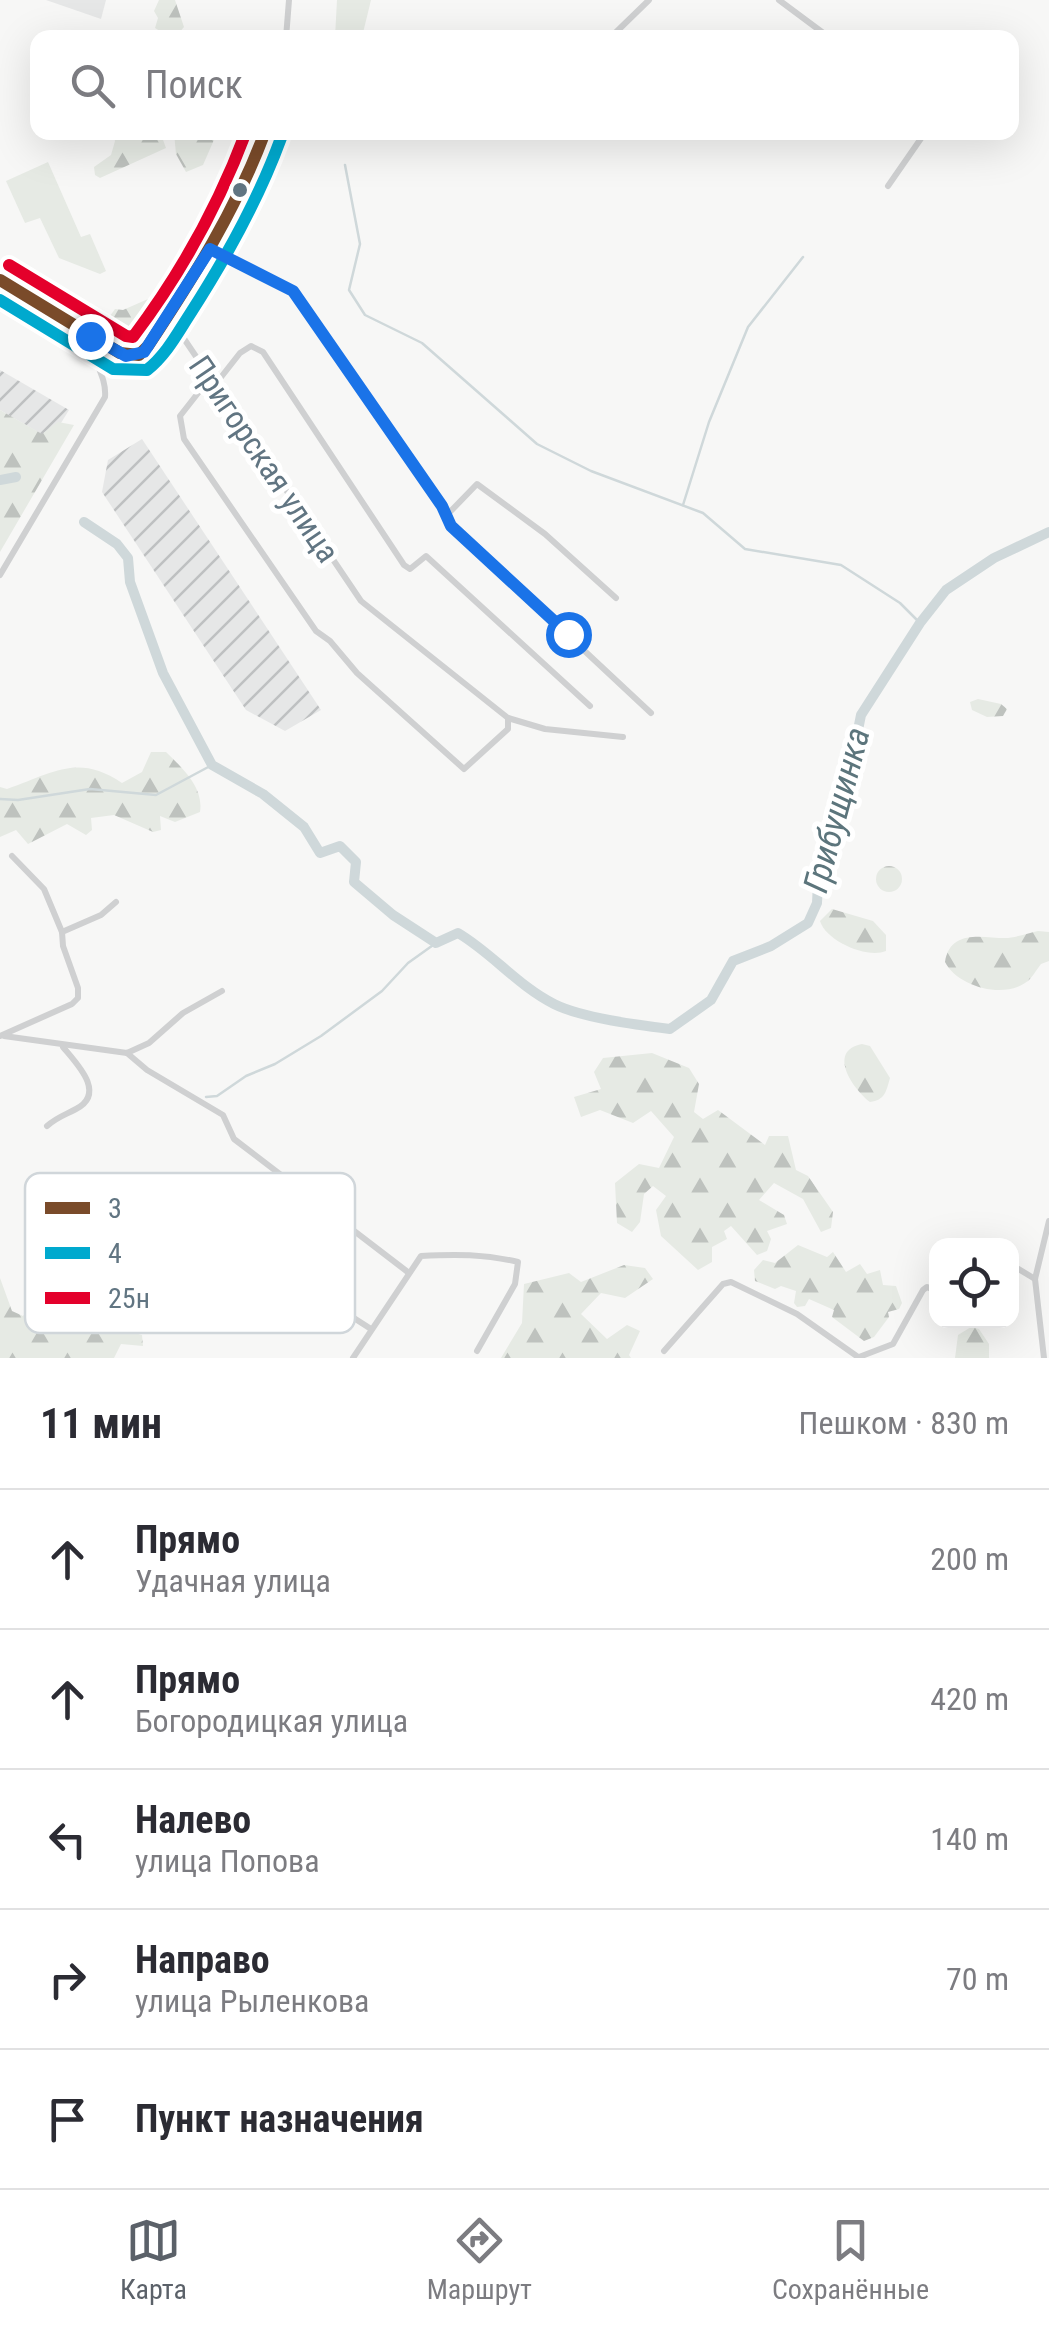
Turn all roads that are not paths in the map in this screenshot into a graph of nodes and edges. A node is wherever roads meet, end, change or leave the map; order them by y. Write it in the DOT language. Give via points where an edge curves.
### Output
graph roads {
  1 [pos="289,0"];
  2 [pos="650,0"];
  3 [pos="779,0"];
  4 [pos="287,30"];
  5 [pos="618,30"];
  6 [pos="819,30"];
  7 [pos="262,140"];
  8 [pos="920,140"];
  9 [pos="888,186"];
  10 [pos="210,249"];
  11 [pos="0,280"];
  12 [pos="168,315"];
  13 [pos="90,336"];
  14 [pos="212,383"];
  15 [pos="446,514"];
  16 [pos="0,575"];
  17 [pos="616,598"];
  18 [pos="590,706"];
  19 [pos="652,713"];
  20 [pos="508,718"];
  21 [pos="622,736"];
  22 [pos="12,856"];
  23 [pos="116,902"];
  24 [pos="62,932"];
  25 [pos="222,991"];
  26 [pos="2,1036"];
  27 [pos="62,1046"];
  28 [pos="127,1053"];
  29 [pos="47,1126"];
  30 [pos="278,1173"];
  31 [pos="1049,1221"];
  32 [pos="355,1232"];
  33 [pos="1019,1269"];
  34 [pos="409,1273"];
  35 [pos="1035,1279"];
  36 [pos="929,1288"];
  37 [pos="355,1319"];
  38 [pos="371,1329"];
  39 [pos="664,1351"];
  40 [pos="477,1352"];
  41 [pos="353,1358"];
  42 [pos="858,1358"];
  43 [pos="1044,1358"];
  1 -- 4 [label="street"];
  2 -- 5 [label="street"];
  3 -- 6 [label="street"];
  7 -- 10 [label="street"];
  8 -- 9 [label="street"];
  10 -- 12 [label="street"];
  10 -- 15 [label="street" via="293,291"];
  11 -- 13 [label="street"];
  12 -- 13 [label="street" via="144,352 132,357"];
  12 -- 14 [label="street, Пригорская улица"];
  13 -- 16 [label="street" via="106,397"];
  14 -- 18 [label="street" via="250,346 263,352 404,566 410,569 426,556"];
  14 -- 20 [label="street, Пригорская улица" via="361,602"];
  14 -- 20 [label="street" via="180,416 184,440 316,632 464,769 508,728"];
  15 -- 17 [label="street" via="477,484"];
  15 -- 19 [label="street" via="451,526"];
  20 -- 21 [label="street" via="545,729"];
  22 -- 24 [label="street" via="44,889"];
  23 -- 24 [label="street"];
  24 -- 26 [label="street" via="78,998"];
  25 -- 28 [label="street"];
  26 -- 27 [label="street"];
  27 -- 28 [label="street"];
  27 -- 29 [label="street" via="90,1089 82,1105"];
  28 -- 30 [label="street" via="223,1115 234,1139"];
  31 -- 35 [label="street"];
  32 -- 34 [label="street"];
  33 -- 35 [label="street"];
  34 -- 38 [label="street"];
  34 -- 40 [label="street" via="421,1256 488,1254 518,1262 515,1284"];
  35 -- 43 [label="street"];
  36 -- 42 [label="street" via="892,1344"];
  37 -- 38 [label="street"];
  38 -- 41 [label="street"];
  39 -- 42 [label="street" via="730,1282 797,1314"];
}
